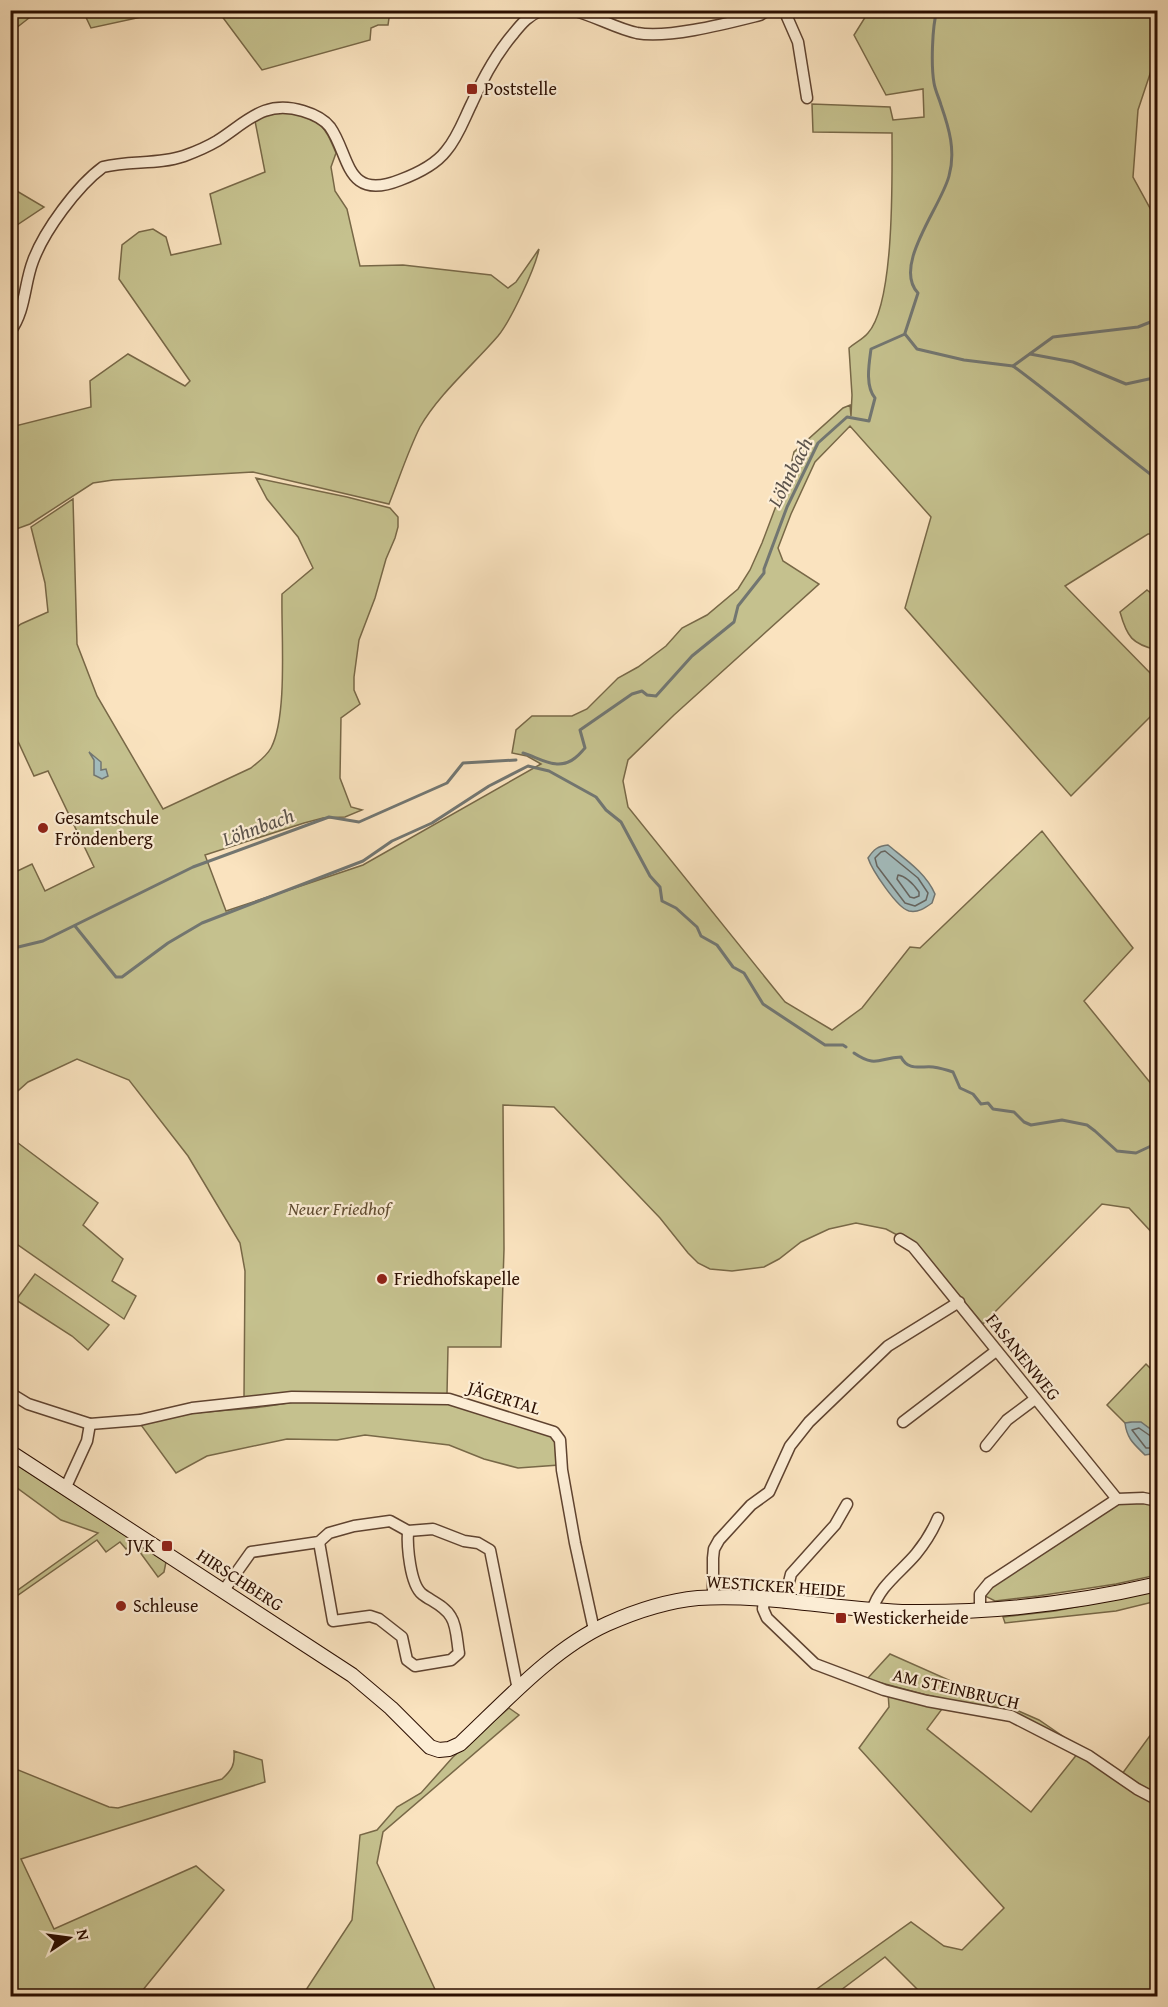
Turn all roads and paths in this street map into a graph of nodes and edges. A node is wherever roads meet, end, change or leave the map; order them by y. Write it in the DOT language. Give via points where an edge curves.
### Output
graph roads {
  1 [pos="542,10"];
  2 [pos="571,10"];
  3 [pos="768,10"];
  4 [pos="784,10"];
  5 [pos="807,98"];
  6 [pos="10,332"];
  7 [pos="900,1239"];
  8 [pos="959,1302"];
  9 [pos="996,1351"];
  10 [pos="10,1393"];
  11 [pos="1035,1399"];
  12 [pos="903,1422"];
  13 [pos="90,1424"];
  14 [pos="986,1446"];
  15 [pos="10,1452"];
  16 [pos="65,1489"];
  17 [pos="1117,1499"];
  18 [pos="1158,1501"];
  19 [pos="848,1504"];
  20 [pos="938,1518"];
  21 [pos="408,1531"];
  22 [pos="318,1542"];
  23 [pos="1158,1584"];
  24 [pos="224,1590"];
  25 [pos="713,1598"];
  26 [pos="764,1599"];
  27 [pos="784,1602"];
  28 [pos="872,1611"];
  29 [pos="980,1611"];
  30 [pos="594,1630"];
  31 [pos="518,1690"];
  32 [pos="439,1750"];
  33 [pos="1158,1800"];
  1 -- 6 [label="street" via="525,20 504,44 447,151 398,181 372,185 355,176 325,121 292,108 269,109 181,157 103,167 59,215 44,238 33,262 21,311"];
  2 -- 3 [label="street" via="614,27 646,34 699,29"];
  4 -- 5 [label="street" via="798,42"];
  7 -- 8 [label="street, FASANENWEG" via="913,1247"];
  8 -- 9 [label="street, FASANENWEG"];
  8 -- 25 [label="street" via="888,1346 809,1422 790,1446 769,1492 751,1505 714,1549"];
  9 -- 11 [label="street, FASANENWEG"];
  9 -- 12 [label="street"];
  10 -- 13 [label="street" via="28,1404"];
  11 -- 14 [label="street" via="1007,1420"];
  11 -- 17 [label="street, FASANENWEG"];
  13 -- 16 [label="street" via="87,1441"];
  13 -- 30 [label="street, JÄGERTAL" via="292,1398 449,1399 542,1427 560,1440 575,1543"];
  15 -- 16 [label="street, HIRSCHBERG"];
  16 -- 24 [label="street, HIRSCHBERG"];
  17 -- 18 [label="street"];
  17 -- 29 [label="street" via="989,1582 980,1594"];
  19 -- 27 [label="street" via="836,1525 791,1574"];
  20 -- 28 [label="street" via="920,1549 882,1588"];
  21 -- 22 [label="street" via="390,1521 329,1533"];
  21 -- 22 [label="street" via="415,1583 420,1592 452,1617 459,1653 451,1660 415,1666 407,1660 402,1637 379,1619 370,1616 333,1621"];
  21 -- 31 [label="street" via="433,1529 490,1550"];
  22 -- 24 [label="street" via="251,1552"];
  23 -- 29 [label="street, WESTICKER HEIDE" via="1055,1605"];
  24 -- 32 [label="street, HIRSCHBERG" via="352,1675 430,1747"];
  25 -- 26 [label="street, WESTICKER HEIDE"];
  25 -- 30 [label="street, WESTICKER HEIDE" via="649,1608"];
  26 -- 27 [label="street, WESTICKER HEIDE"];
  26 -- 33 [label="street, AM STEINBRUCH" via="767,1618 815,1664 885,1690 1011,1716 1089,1756"];
  27 -- 28 [label="street, WESTICKER HEIDE"];
  28 -- 29 [label="street, WESTICKER HEIDE"];
  30 -- 31 [label="street, WESTICKER HEIDE"];
  31 -- 32 [label="street, WESTICKER HEIDE" via="460,1744"];
}
